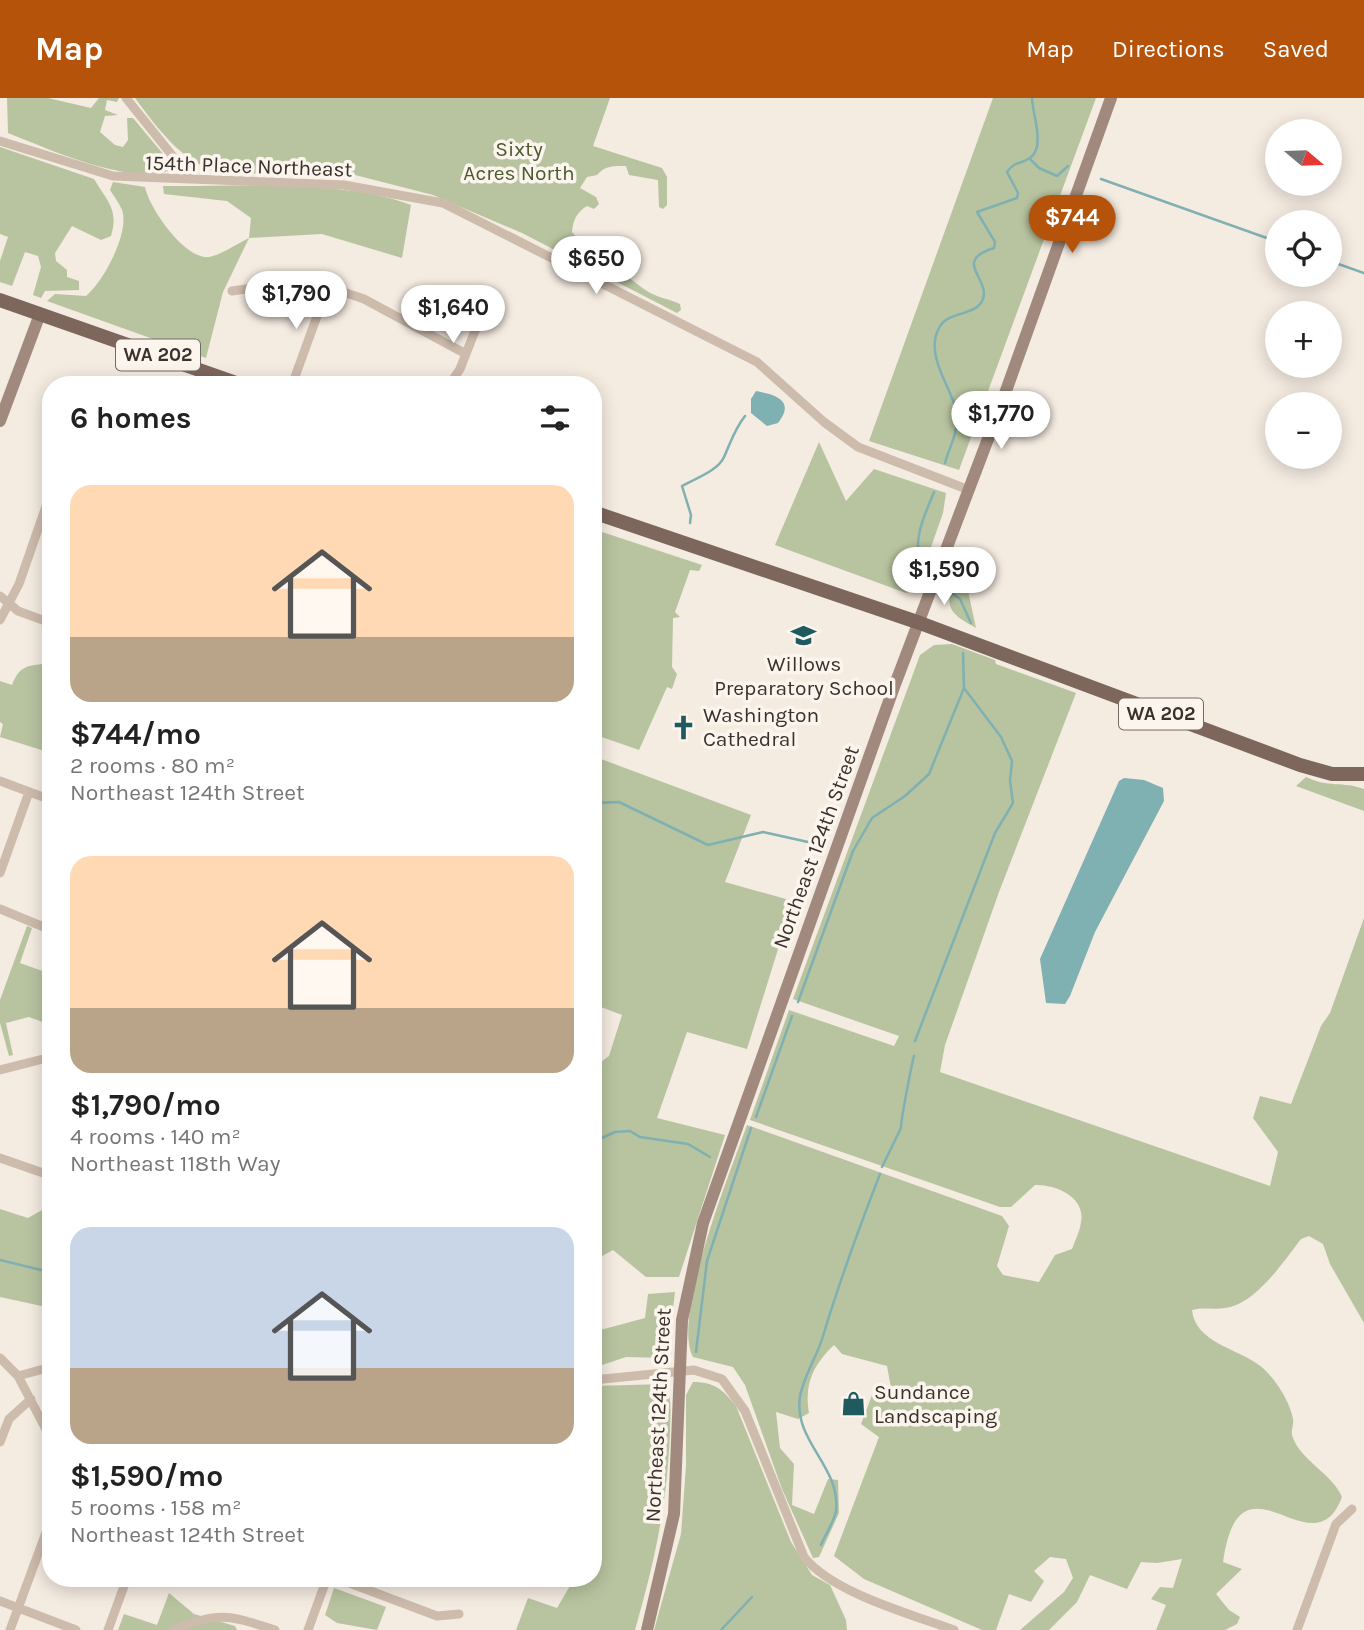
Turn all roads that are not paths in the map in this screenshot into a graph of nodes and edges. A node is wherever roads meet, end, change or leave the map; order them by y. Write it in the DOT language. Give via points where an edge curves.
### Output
graph roads {
  1 [pos="126,98"];
  2 [pos="1111,98"];
  3 [pos="0,141"];
  4 [pos="191,179"];
  5 [pos="328,286"];
  6 [pos="232,291"];
  7 [pos="0,300"];
  8 [pos="40,314"];
  9 [pos="480,318"];
  10 [pos="466,354"];
  11 [pos="217,376"];
  12 [pos="295,376"];
  13 [pos="454,376"];
  14 [pos="0,421"];
  15 [pos="970,490"];
  16 [pos="602,515"];
  17 [pos="42,516"];
  18 [pos="0,596"];
  19 [pos="9,604"];
  20 [pos="0,620"];
  21 [pos="42,620"];
  22 [pos="920,623"];
  23 [pos="1364,774"];
  24 [pos="0,781"];
  25 [pos="29,792"];
  26 [pos="42,797"];
  27 [pos="0,873"];
  28 [pos="0,909"];
  29 [pos="42,926"];
  30 [pos="42,1058"];
  31 [pos="0,1070"];
  32 [pos="0,1158"];
  33 [pos="42,1173"];
  34 [pos="0,1358"];
  35 [pos="42,1369"];
  36 [pos="679,1371"];
  37 [pos="18,1376"];
  38 [pos="602,1379"];
  39 [pos="31,1399"];
  40 [pos="42,1421"];
  41 [pos="0,1441"];
  42 [pos="1352,1509"];
  43 [pos="42,1544"];
  44 [pos="124,1587"];
  45 [pos="324,1587"];
  46 [pos="360,1587"];
  47 [pos="0,1601"];
  48 [pos="19,1608"];
  49 [pos="459,1614"];
  50 [pos="248,1626"];
  51 [pos="10,1630"];
  52 [pos="76,1630"];
  53 [pos="108,1630"];
  54 [pos="173,1630"];
  55 [pos="275,1630"];
  56 [pos="309,1630"];
  57 [pos="647,1630"];
  58 [pos="954,1630"];
  59 [pos="1297,1630"];
  1 -- 4 [label="street"];
  2 -- 15 [label="street, Northeast 124th Street"];
  3 -- 4 [label="street, 154th Place Northeast" via="102,174"];
  4 -- 15 [label="street, 154th Place Northeast" via="344,185 443,203 757,362 858,447"];
  5 -- 6 [label="street" via="308,280"];
  5 -- 10 [label="street" via="364,299"];
  5 -- 12 [label="street"];
  7 -- 8 [label="main road, WA 202"];
  8 -- 11 [label="main road, WA 202"];
  8 -- 14 [label="street"];
  9 -- 10 [label="street"];
  10 -- 13 [label="street"];
  15 -- 22 [label="street, Northeast 124th Street"];
  16 -- 22 [label="main road, WA 202"];
  17 -- 19 [label="street"];
  18 -- 19 [label="street"];
  19 -- 20 [label="street"];
  19 -- 21 [label="street"];
  22 -- 23 [label="main road, WA 202" via="1300,765 1332,774"];
  22 -- 36 [label="street, Northeast 124th Street" via="703,1223 685,1295"];
  24 -- 25 [label="street"];
  25 -- 26 [label="street"];
  25 -- 27 [label="street"];
  28 -- 29 [label="street"];
  30 -- 31 [label="street"];
  32 -- 33 [label="street"];
  34 -- 37 [label="street"];
  35 -- 37 [label="street"];
  36 -- 38 [label="street"];
  36 -- 57 [label="street, Northeast 124th Street" via="674,1514"];
  36 -- 58 [label="street" via="714,1375 736,1394 804,1557 814,1569"];
  37 -- 39 [label="street"];
  39 -- 40 [label="street"];
  39 -- 41 [label="street" via="9,1419"];
  42 -- 59 [label="street" via="1336,1524"];
  43 -- 48 [label="street"];
  44 -- 53 [label="street"];
  45 -- 56 [label="street"];
  46 -- 49 [label="street" via="437,1616"];
  47 -- 48 [label="street"];
  48 -- 51 [label="street"];
  48 -- 52 [label="street"];
  50 -- 54 [label="street" via="237,1617 211,1616"];
  50 -- 55 [label="street"];
}
